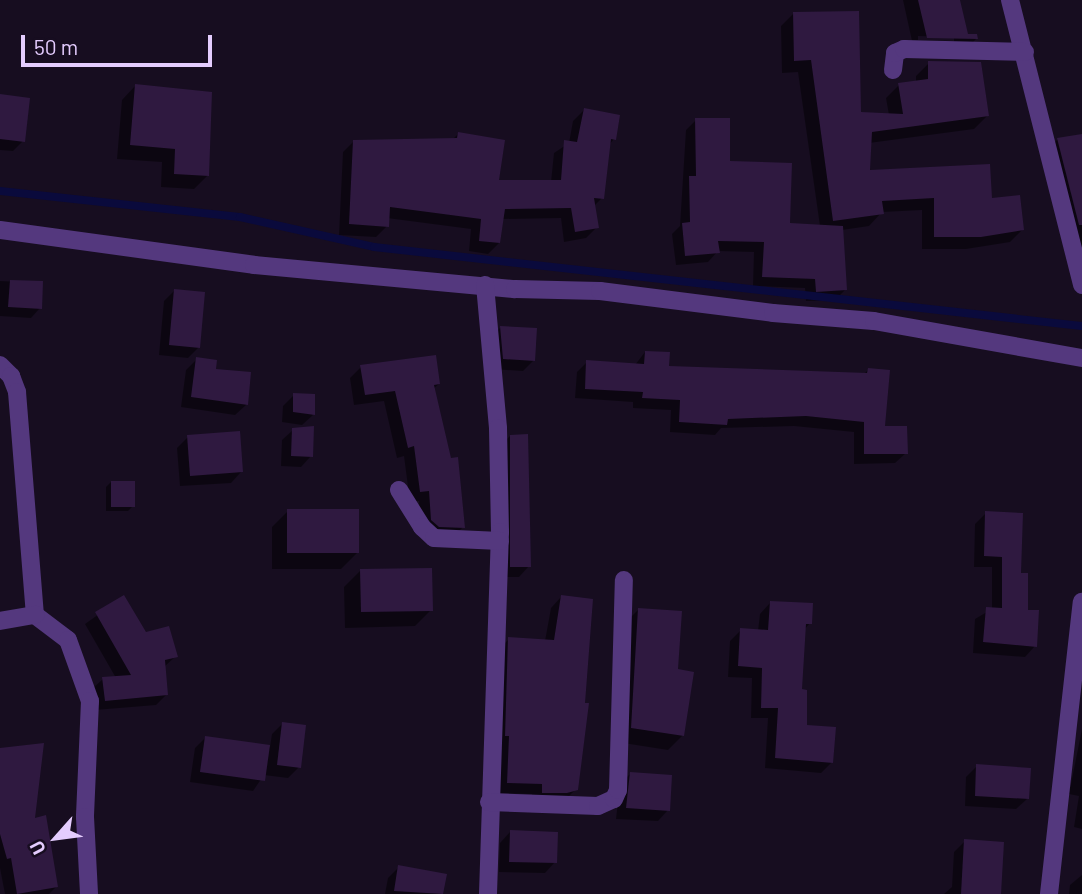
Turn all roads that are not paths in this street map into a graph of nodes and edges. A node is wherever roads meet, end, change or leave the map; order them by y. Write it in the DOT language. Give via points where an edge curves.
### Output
graph roads {
  1 [pos="1010,0"];
  2 [pos="1025,52"];
  3 [pos="892,71"];
  4 [pos="0,230"];
  5 [pos="485,285"];
  6 [pos="1082,285"];
  7 [pos="1082,358"];
  8 [pos="0,365"];
  9 [pos="399,490"];
  10 [pos="500,541"];
  11 [pos="624,580"];
  12 [pos="1082,602"];
  13 [pos="35,615"];
  14 [pos="0,621"];
  15 [pos="489,802"];
  16 [pos="89,894"];
  17 [pos="488,894"];
  18 [pos="1049,894"];
  1 -- 2 [label="street"];
  2 -- 3 [label="street" via="904,49 895,53"];
  2 -- 6 [label="street"];
  4 -- 5 [label="street" via="254,265"];
  5 -- 7 [label="street" via="600,291 874,321"];
  5 -- 10 [label="street" via="498,428"];
  8 -- 13 [label="street" via="17,392"];
  9 -- 10 [label="street" via="434,538"];
  10 -- 15 [label="street"];
  11 -- 15 [label="street" via="618,790 614,799 598,806"];
  12 -- 18 [label="street"];
  13 -- 14 [label="street"];
  13 -- 16 [label="street" via="68,640 90,701 85,817"];
  15 -- 17 [label="street"];
}
